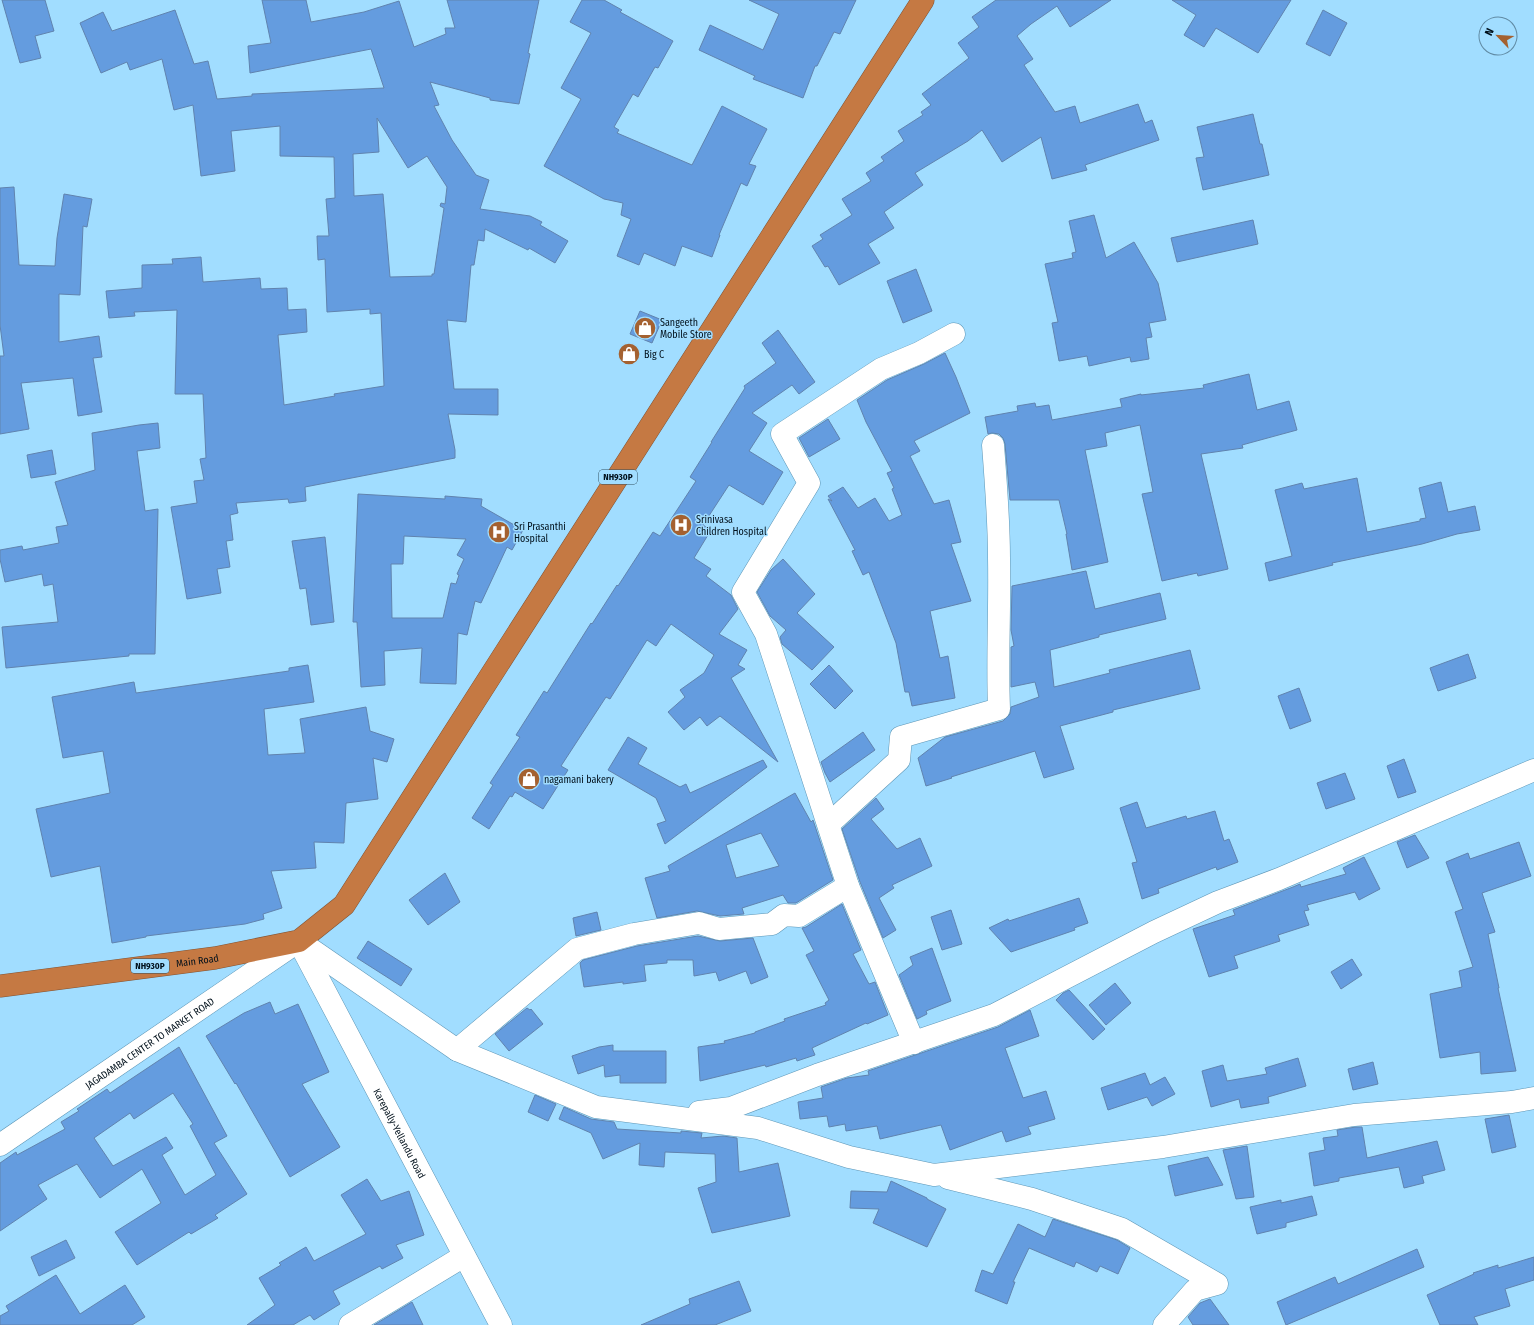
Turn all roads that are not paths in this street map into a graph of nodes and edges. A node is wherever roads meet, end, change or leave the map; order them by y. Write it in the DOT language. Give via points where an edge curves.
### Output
graph roads {
  1 [pos="923,0"];
  2 [pos="954,334"];
  3 [pos="994,445"];
  4 [pos="1534,770"];
  5 [pos="829,824"];
  6 [pos="848,886"];
  7 [pos="299,941"];
  8 [pos="0,986"];
  9 [pos="914,1043"];
  10 [pos="457,1050"];
  11 [pos="1534,1098"];
  12 [pos="670,1116"];
  13 [pos="0,1145"];
  14 [pos="934,1175"];
  15 [pos="464,1256"];
  16 [pos="350,1325"];
  17 [pos="501,1325"];
  18 [pos="1164,1325"];
  1 -- 7 [label="highway, NH930P" via="344,905"];
  2 -- 5 [label="street" via="882,369 782,434 809,483 743,592 766,634"];
  3 -- 5 [label="street" via="999,558 999,709 901,737 900,760"];
  4 -- 9 [label="street" via="1279,879 1218,902 1154,932 994,1015"];
  5 -- 6 [label="street"];
  6 -- 9 [label="street"];
  6 -- 10 [label="street" via="799,916 784,915 772,924 719,929 699,923 634,934 577,949"];
  7 -- 8 [label="highway, Main Road / NH930P" via="215,958"];
  7 -- 10 [label="street"];
  7 -- 13 [label="street, JAGADAMBA CENTER TO MARKET ROAD"];
  7 -- 15 [label="street, Karepally-Yellandu Road"];
  9 -- 12 [label="street" via="817,1075 731,1108"];
  10 -- 12 [label="street" via="596,1107"];
  11 -- 14 [label="street" via="1354,1115 1163,1147"];
  12 -- 14 [label="street" via="758,1128 849,1157"];
  14 -- 18 [label="street" via="1032,1198 1122,1229 1217,1284 1195,1290"];
  15 -- 16 [label="street"];
  15 -- 17 [label="street, Karepally-Yellandu Road"];
}
